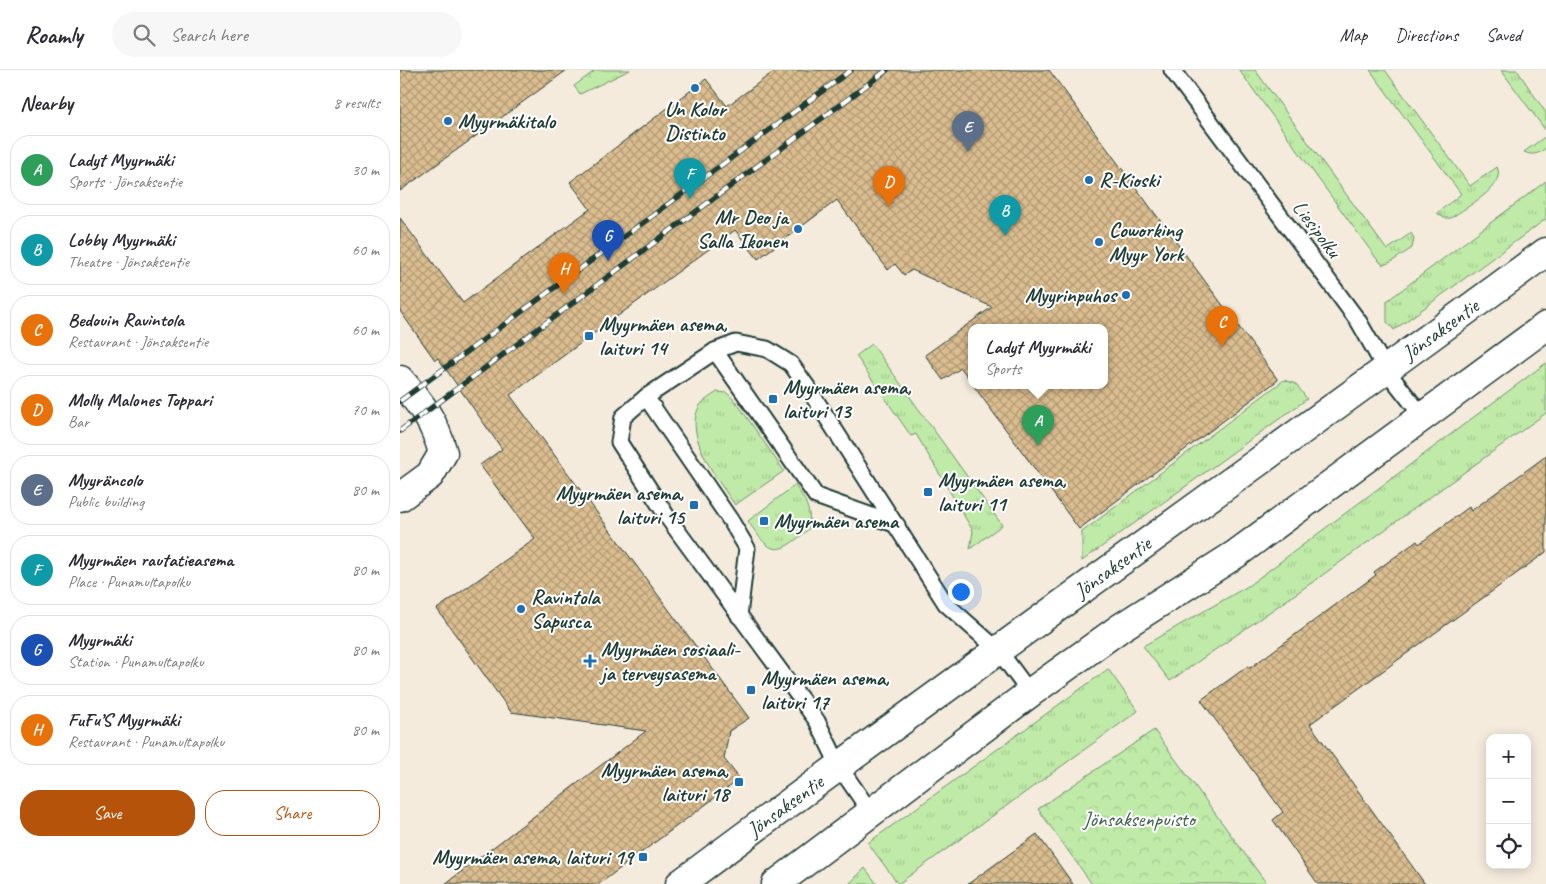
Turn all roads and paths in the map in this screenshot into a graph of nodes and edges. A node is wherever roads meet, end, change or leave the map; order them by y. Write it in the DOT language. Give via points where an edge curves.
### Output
graph roads {
  1 [pos="1172,70"];
  2 [pos="1546,252"];
  3 [pos="1546,326"];
  4 [pos="715,351"];
  5 [pos="1386,370"];
  6 [pos="400,380"];
  7 [pos="646,397"];
  8 [pos="1423,417"];
  9 [pos="400,497"];
  10 [pos="897,525"];
  11 [pos="739,616"];
  12 [pos="999,651"];
  13 [pos="1030,693"];
  14 [pos="838,766"];
  15 [pos="871,813"];
  16 [pos="680,884"];
  17 [pos="776,884"];
  1 -- 5 [label="lane, Liesipolku" via="1359,322"];
  2 -- 5 [label="main road, Jönsaksentie"];
  3 -- 8 [label="main road"];
  4 -- 7 [label="lane"];
  4 -- 10 [label="lane" via="816,496"];
  4 -- 10 [label="lane" via="736,343 768,349 791,364"];
  5 -- 8 [label="lane, Liesipolku"];
  5 -- 12 [label="main road, Jönsaksentie"];
  6 -- 9 [label="main road" via="436,427 443,453 430,474"];
  7 -- 11 [label="lane" via="747,548"];
  7 -- 11 [label="lane" via="623,417 619,442 668,518"];
  8 -- 13 [label="main road" via="1236,554 1120,628"];
  10 -- 12 [label="lane" via="946,604"];
  11 -- 14 [label="lane" via="817,721"];
  12 -- 13 [label="lane"];
  12 -- 14 [label="main road, Jönsaksentie"];
  13 -- 15 [label="main road"];
  14 -- 15 [label="lane"];
  14 -- 16 [label="main road, Jönsaksentie"];
  15 -- 17 [label="main road"];
}
